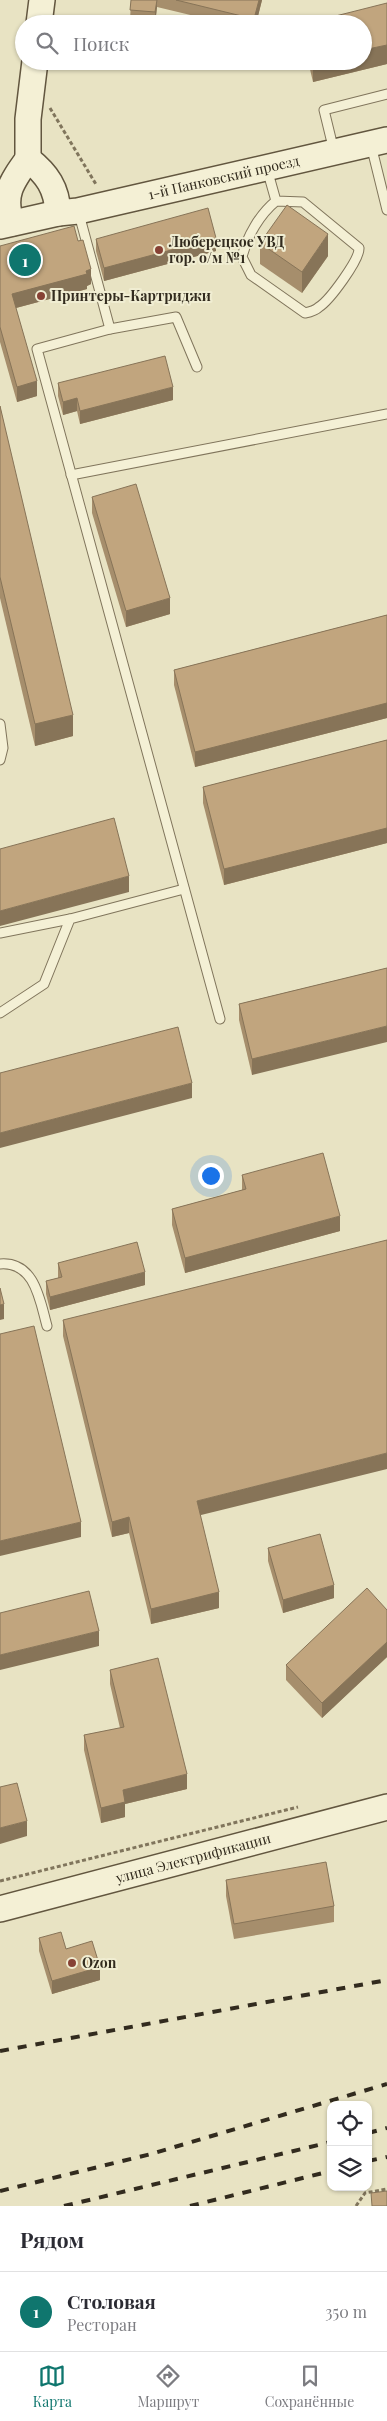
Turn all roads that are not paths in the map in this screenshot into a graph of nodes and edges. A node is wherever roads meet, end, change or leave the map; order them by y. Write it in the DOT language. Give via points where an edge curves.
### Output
graph roads {
  1 [pos="42,0"];
  2 [pos="40,15"];
  3 [pos="34,70"];
  4 [pos="387,94"];
  5 [pos="379,142"];
  6 [pos="334,151"];
  7 [pos="28,159"];
  8 [pos="266,167"];
  9 [pos="276,200"];
  10 [pos="387,210"];
  11 [pos="68,212"];
  12 [pos="6,225"];
  13 [pos="110,329"];
  14 [pos="197,367"];
  15 [pos="387,414"];
  16 [pos="71,475"];
  17 [pos="0,724"];
  18 [pos="0,760"];
  19 [pos="184,889"];
  20 [pos="70,919"];
  21 [pos="0,933"];
  22 [pos="0,1013"];
  23 [pos="220,1019"];
  24 [pos="0,1264"];
  25 [pos="47,1326"];
  26 [pos="387,1807"];
  27 [pos="0,1908"];
  1 -- 2 [label="street"];
  3 -- 7 [label="street" via="28,119"];
  4 -- 6 [label="lane" via="324,110"];
  5 -- 6 [label="street, 1-й Панковский проезд"];
  5 -- 10 [label="lane"];
  6 -- 8 [label="street, 1-й Панковский проезд"];
  7 -- 11 [label="street" via="52,183 58,201"];
  7 -- 12 [label="street, 1-й Панковский проезд" via="12,184 7,199"];
  8 -- 9 [label="lane"];
  8 -- 11 [label="street, 1-й Панковский проезд"];
  9 -- 9 [label="lane" via="250,235 242,256 251,275 305,313 310,312 325,303 356,259 359,248 303,202"];
  11 -- 12 [label="street, 1-й Панковский проезд"];
  11 -- 13 [label="lane"];
  13 -- 14 [label="lane" via="176,317"];
  13 -- 16 [label="lane" via="37,349"];
  15 -- 16 [label="lane"];
  16 -- 19 [label="lane"];
  17 -- 18 [label="lane" via="3,748"];
  19 -- 20 [label="lane"];
  19 -- 23 [label="lane"];
  20 -- 21 [label="lane"];
  20 -- 22 [label="lane" via="44,984"];
  24 -- 25 [label="lane" via="18,1266 35,1284"];
  26 -- 27 [label="street, улица Электрификации"];
}
